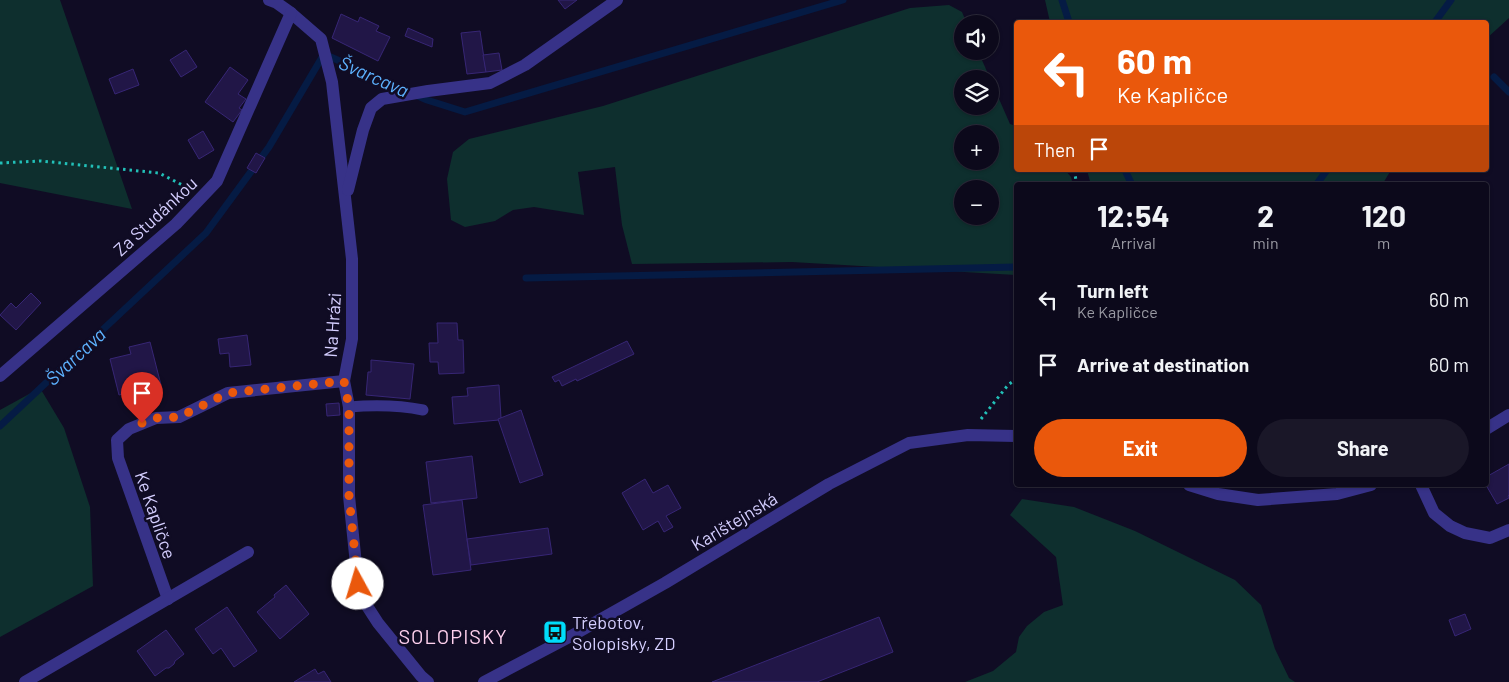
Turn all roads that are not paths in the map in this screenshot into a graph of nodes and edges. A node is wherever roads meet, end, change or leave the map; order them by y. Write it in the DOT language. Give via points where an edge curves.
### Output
graph roads {
  1 [pos="269,0"];
  2 [pos="617,0"];
  3 [pos="292,14"];
  4 [pos="345,200"];
  5 [pos="0,376"];
  6 [pos="344,381"];
  7 [pos="349,407"];
  8 [pos="423,410"];
  9 [pos="1509,415"];
  10 [pos="1489,427"];
  11 [pos="1014,436"];
  12 [pos="1195,487"];
  13 [pos="1363,487"];
  14 [pos="1422,487"];
  15 [pos="1509,530"];
  16 [pos="248,552"];
  17 [pos="168,599"];
  18 [pos="25,682"];
  19 [pos="428,682"];
  20 [pos="484,682"];
  1 -- 3 [label="street"];
  2 -- 4 [label="street" via="525,65 490,83 382,99 371,108"];
  3 -- 4 [label="street, Na Hrázi" via="321,39 332,82"];
  3 -- 5 [label="street, Za Studánkou" via="217,181 176,224"];
  4 -- 6 [label="street, Na Hrázi" via="352,269 352,339"];
  6 -- 7 [label="street, Na Hrázi"];
  6 -- 17 [label="street, Ke Kapličce" via="228,393 179,417 156,418 129,429 117,440 118,458"];
  7 -- 8 [label="lane" via="376,405"];
  7 -- 19 [label="street, Na Hrázi" via="349,496 358,584 378,623"];
  9 -- 10 [label="street"];
  11 -- 20 [label="street, Karlštejnská" via="968,435 910,443 829,484 573,636"];
  12 -- 13 [label="street" via="1258,500 1337,494"];
  14 -- 15 [label="street" via="1434,513 1450,526 1490,538"];
  16 -- 17 [label="street"];
  17 -- 18 [label="street"];
}
